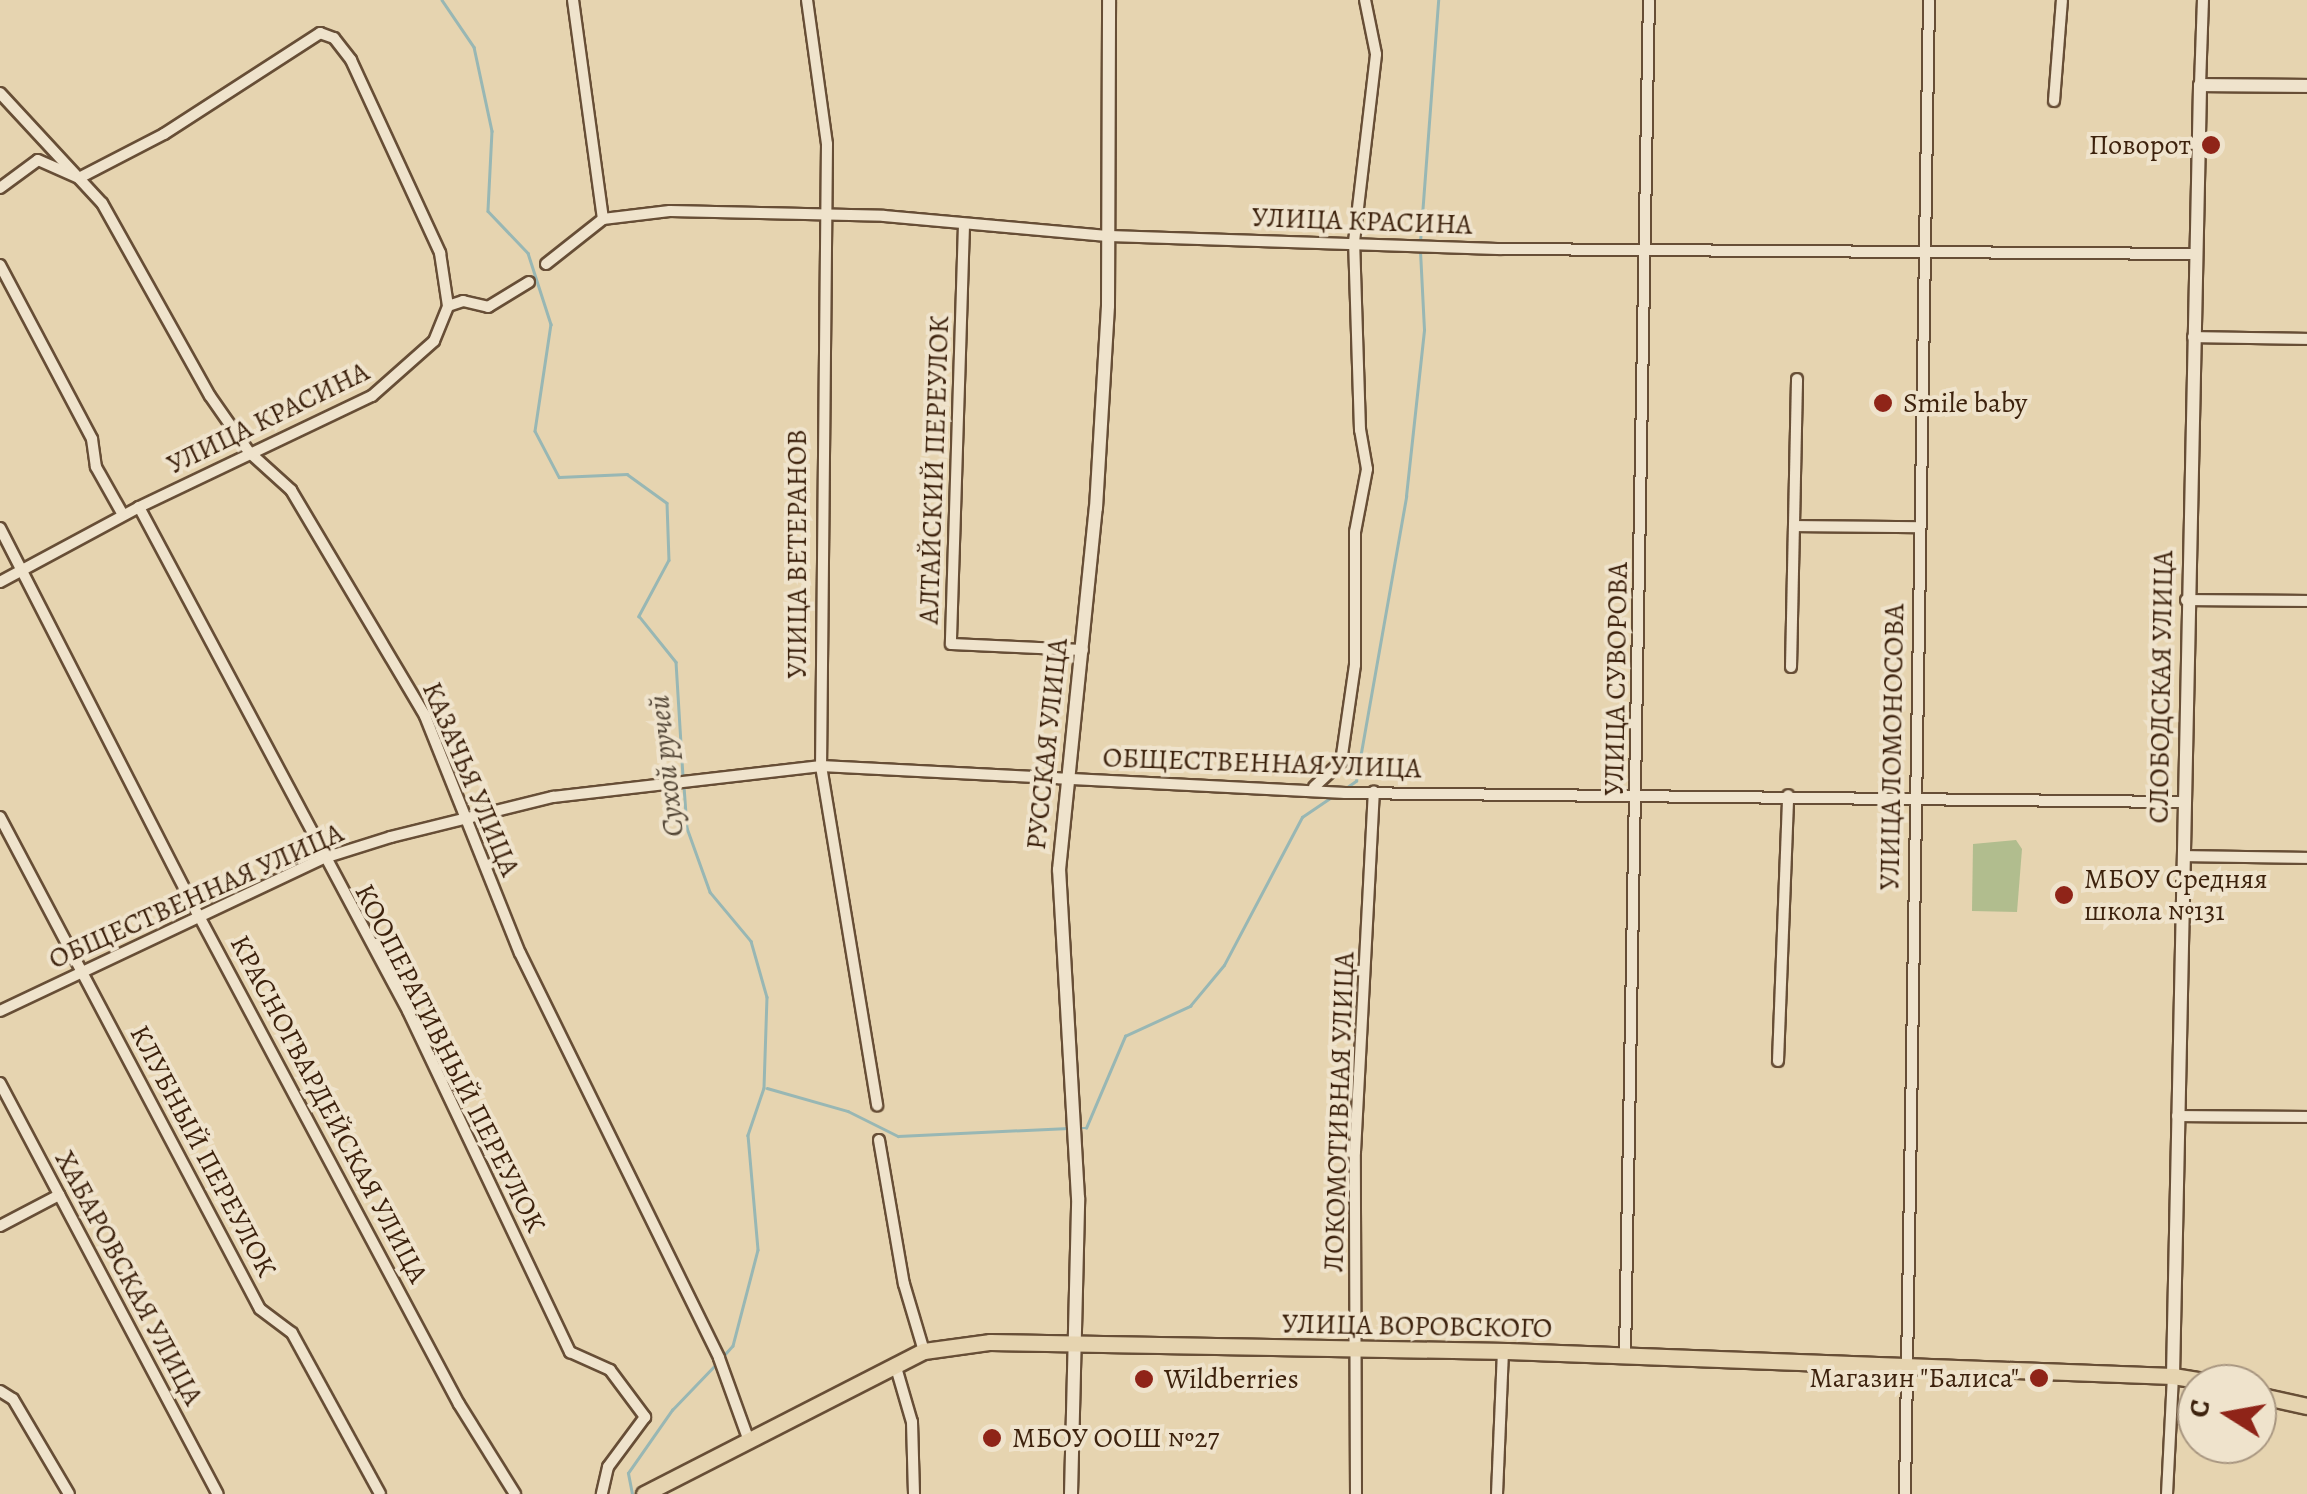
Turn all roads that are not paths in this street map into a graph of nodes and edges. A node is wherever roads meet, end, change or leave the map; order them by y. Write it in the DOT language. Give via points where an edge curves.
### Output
graph roads {
  1 [pos="573,0"];
  2 [pos="807,0"];
  3 [pos="1108,0"];
  4 [pos="1365,0"];
  5 [pos="1649,0"];
  6 [pos="1929,0"];
  7 [pos="2062,0"];
  8 [pos="2203,0"];
  9 [pos="2200,85"];
  10 [pos="2307,86"];
  11 [pos="0,94"];
  12 [pos="2054,101"];
  13 [pos="79,178"];
  14 [pos="0,188"];
  15 [pos="603,219"];
  16 [pos="826,219"];
  17 [pos="964,225"];
  18 [pos="1107,236"];
  19 [pos="1354,242"];
  20 [pos="1644,249"];
  21 [pos="1922,249"];
  22 [pos="2195,254"];
  23 [pos="0,264"];
  24 [pos="546,264"];
  25 [pos="529,282"];
  26 [pos="448,306"];
  27 [pos="2192,337"];
  28 [pos="2307,339"];
  29 [pos="1797,379"];
  30 [pos="249,452"];
  31 [pos="139,507"];
  32 [pos="123,516"];
  33 [pos="1794,526"];
  34 [pos="1918,527"];
  35 [pos="0,528"];
  36 [pos="22,571"];
  37 [pos="0,582"];
  38 [pos="2186,600"];
  39 [pos="2307,601"];
  40 [pos="1083,650"];
  41 [pos="1790,666"];
  42 [pos="820,766"];
  43 [pos="1066,779"];
  44 [pos="1314,787"];
  45 [pos="1374,792"];
  46 [pos="1637,792"];
  47 [pos="1788,795"];
  48 [pos="1916,798"];
  49 [pos="2183,802"];
  50 [pos="0,817"];
  51 [pos="463,818"];
  52 [pos="2184,856"];
  53 [pos="324,858"];
  54 [pos="2307,858"];
  55 [pos="200,918"];
  56 [pos="81,969"];
  57 [pos="0,1011"];
  58 [pos="1778,1061"];
  59 [pos="0,1083"];
  60 [pos="876,1105"];
  61 [pos="2177,1116"];
  62 [pos="2307,1117"];
  63 [pos="879,1140"];
  64 [pos="59,1195"];
  65 [pos="0,1226"];
  66 [pos="1073,1342"];
  67 [pos="1356,1350"];
  68 [pos="924,1351"];
  69 [pos="1503,1351"];
  70 [pos="1625,1358"];
  71 [pos="895,1364"];
  72 [pos="1906,1368"];
  73 [pos="2173,1376"];
  74 [pos="2177,1377"];
  75 [pos="0,1391"];
  76 [pos="2277,1399"];
  77 [pos="2307,1406"];
  78 [pos="748,1438"];
  79 [pos="69,1494"];
  80 [pos="218,1494"];
  81 [pos="380,1494"];
  82 [pos="515,1494"];
  83 [pos="602,1494"];
  84 [pos="644,1494"];
  85 [pos="914,1494"];
  86 [pos="1071,1494"];
  87 [pos="1356,1494"];
  88 [pos="1497,1494"];
  89 [pos="1904,1494"];
  90 [pos="2167,1494"];
  1 -- 15 [label="street"];
  2 -- 16 [label="street, УЛИЦА ВЕТЕРАНОВ" via="820,61"];
  3 -- 18 [label="street, РУССКАЯ УЛИЦА"];
  4 -- 19 [label="street" via="1376,54"];
  5 -- 20 [label="street, УЛИЦА СУВОРОВА"];
  6 -- 21 [label="street, УЛИЦА ЛОМОНОСОВА"];
  7 -- 12 [label="street"];
  8 -- 9 [label="street, СЛОБОДСКАЯ УЛИЦА"];
  9 -- 10 [label="street"];
  9 -- 22 [label="street, СЛОБОДСКАЯ УЛИЦА"];
  11 -- 13 [label="street, КАЗАЧЬЯ УЛИЦА"];
  13 -- 14 [label="street" via="38,160"];
  13 -- 26 [label="street" via="164,134 320,33 334,38 351,60 440,253"];
  13 -- 30 [label="street, КАЗАЧЬЯ УЛИЦА" via="102,203"];
  15 -- 16 [label="street, УЛИЦА КРАСИНА" via="670,211"];
  15 -- 24 [label="street"];
  16 -- 17 [label="street, УЛИЦА КРАСИНА" via="884,216"];
  16 -- 42 [label="street, УЛИЦА ВЕТЕРАНОВ"];
  17 -- 18 [label="street, УЛИЦА КРАСИНА"];
  17 -- 40 [label="street, АЛТАЙСКИЙ ПЕРЕУЛОК" via="951,644"];
  18 -- 19 [label="street, УЛИЦА КРАСИНА"];
  18 -- 40 [label="street, РУССКАЯ УЛИЦА"];
  19 -- 20 [label="street, УЛИЦА КРАСИНА"];
  19 -- 44 [label="street" via="1367,469 1356,532 1355,665 1341,762"];
  20 -- 21 [label="street, УЛИЦА КРАСИНА"];
  20 -- 46 [label="street, УЛИЦА СУВОРОВА"];
  21 -- 22 [label="street, УЛИЦА КРАСИНА"];
  21 -- 34 [label="street, УЛИЦА ЛОМОНОСОВА"];
  22 -- 27 [label="street, СЛОБОДСКАЯ УЛИЦА"];
  23 -- 32 [label="street" via="92,439 96,467"];
  25 -- 26 [label="street" via="488,306"];
  26 -- 30 [label="street, УЛИЦА КРАСИНА" via="434,341 372,396"];
  27 -- 28 [label="street"];
  27 -- 38 [label="street, СЛОБОДСКАЯ УЛИЦА"];
  29 -- 33 [label="street"];
  30 -- 31 [label="street, УЛИЦА КРАСИНА"];
  30 -- 51 [label="street, КАЗАЧЬЯ УЛИЦА" via="290,490 425,716"];
  31 -- 32 [label="street, УЛИЦА КРАСИНА"];
  31 -- 53 [label="street, КООПЕРАТИВНЫЙ ПЕРЕУЛОК"];
  32 -- 36 [label="street, УЛИЦА КРАСИНА"];
  33 -- 34 [label="street"];
  33 -- 41 [label="street"];
  34 -- 48 [label="street, УЛИЦА ЛОМОНОСОВА"];
  35 -- 36 [label="street, КРАСНОГВАРДЕЙСКАЯ УЛИЦА"];
  36 -- 37 [label="street, УЛИЦА КРАСИНА"];
  36 -- 55 [label="street, КРАСНОГВАРДЕЙСКАЯ УЛИЦА"];
  38 -- 39 [label="street"];
  38 -- 49 [label="street, СЛОБОДСКАЯ УЛИЦА"];
  40 -- 43 [label="street, РУССКАЯ УЛИЦА"];
  42 -- 43 [label="street, ОБЩЕСТВЕННАЯ УЛИЦА"];
  42 -- 51 [label="street, ОБЩЕСТВЕННАЯ УЛИЦА" via="553,797"];
  42 -- 60 [label="street, УЛИЦА ВЕТЕРАНОВ"];
  43 -- 44 [label="street, ОБЩЕСТВЕННАЯ УЛИЦА"];
  43 -- 66 [label="street, РУССКАЯ УЛИЦА" via="1059,870 1076,1128"];
  44 -- 45 [label="street, ОБЩЕСТВЕННАЯ УЛИЦА"];
  45 -- 46 [label="street, ОБЩЕСТВЕННАЯ УЛИЦА"];
  45 -- 67 [label="street, ЛОКОМОТИВНАЯ УЛИЦА" via="1355,1152"];
  46 -- 47 [label="street, ОБЩЕСТВЕННАЯ УЛИЦА"];
  46 -- 70 [label="street, УЛИЦА СУВОРОВА"];
  47 -- 48 [label="street, ОБЩЕСТВЕННАЯ УЛИЦА"];
  47 -- 58 [label="street"];
  48 -- 49 [label="street, ОБЩЕСТВЕННАЯ УЛИЦА"];
  48 -- 72 [label="street, УЛИЦА ЛОМОНОСОВА"];
  49 -- 52 [label="street, СЛОБОДСКАЯ УЛИЦА"];
  50 -- 56 [label="street, КЛУБНЫЙ ПЕРЕУЛОК"];
  51 -- 53 [label="street, ОБЩЕСТВЕННАЯ УЛИЦА"];
  51 -- 78 [label="street, КАЗАЧЬЯ УЛИЦА" via="520,953 719,1358"];
  52 -- 54 [label="street"];
  52 -- 61 [label="street, СЛОБОДСКАЯ УЛИЦА"];
  53 -- 55 [label="street, ОБЩЕСТВЕННАЯ УЛИЦА"];
  53 -- 83 [label="street, КООПЕРАТИВНЫЙ ПЕРЕУЛОК" via="408,1011 570,1352 610,1370 645,1418 608,1466"];
  55 -- 56 [label="street, ОБЩЕСТВЕННАЯ УЛИЦА"];
  55 -- 82 [label="street, КРАСНОГВАРДЕЙСКАЯ УЛИЦА" via="460,1404"];
  56 -- 57 [label="street, ОБЩЕСТВЕННАЯ УЛИЦА"];
  56 -- 81 [label="street, КЛУБНЫЙ ПЕРЕУЛОК" via="260,1309 292,1333"];
  59 -- 64 [label="street, ХАБАРОВСКАЯ УЛИЦА"];
  61 -- 62 [label="street"];
  61 -- 73 [label="street, СЛОБОДСКАЯ УЛИЦА"];
  63 -- 68 [label="street" via="904,1284"];
  64 -- 65 [label="street"];
  64 -- 80 [label="street, ХАБАРОВСКАЯ УЛИЦА"];
  66 -- 67 [label="main road, УЛИЦА ВОРОВСКОГО"];
  66 -- 68 [label="main road, УЛИЦА ВОРОВСКОГО"];
  66 -- 86 [label="street, РУССКАЯ УЛИЦА"];
  67 -- 69 [label="main road, УЛИЦА ВОРОВСКОГО"];
  67 -- 87 [label="street, ЛОКОМОТИВНАЯ УЛИЦА"];
  68 -- 71 [label="main road, УЛИЦА ВОРОВСКОГО"];
  69 -- 70 [label="main road, УЛИЦА ВОРОВСКОГО"];
  69 -- 88 [label="street"];
  70 -- 72 [label="main road, УЛИЦА ВОРОВСКОГО"];
  71 -- 78 [label="main road, УЛИЦА ВОРОВСКОГО"];
  71 -- 85 [label="street" via="912,1422"];
  72 -- 73 [label="main road, УЛИЦА ВОРОВСКОГО"];
  72 -- 89 [label="street, УЛИЦА ЛОМОНОСОВА"];
  73 -- 74 [label="main road, УЛИЦА ВОРОВСКОГО"];
  73 -- 90 [label="street, СЛОБОДСКАЯ УЛИЦА"];
  75 -- 79 [label="street" via="13,1399"];
  76 -- 77 [label="main road"];
  78 -- 84 [label="main road, УЛИЦА ВОРОВСКОГО"];
}
